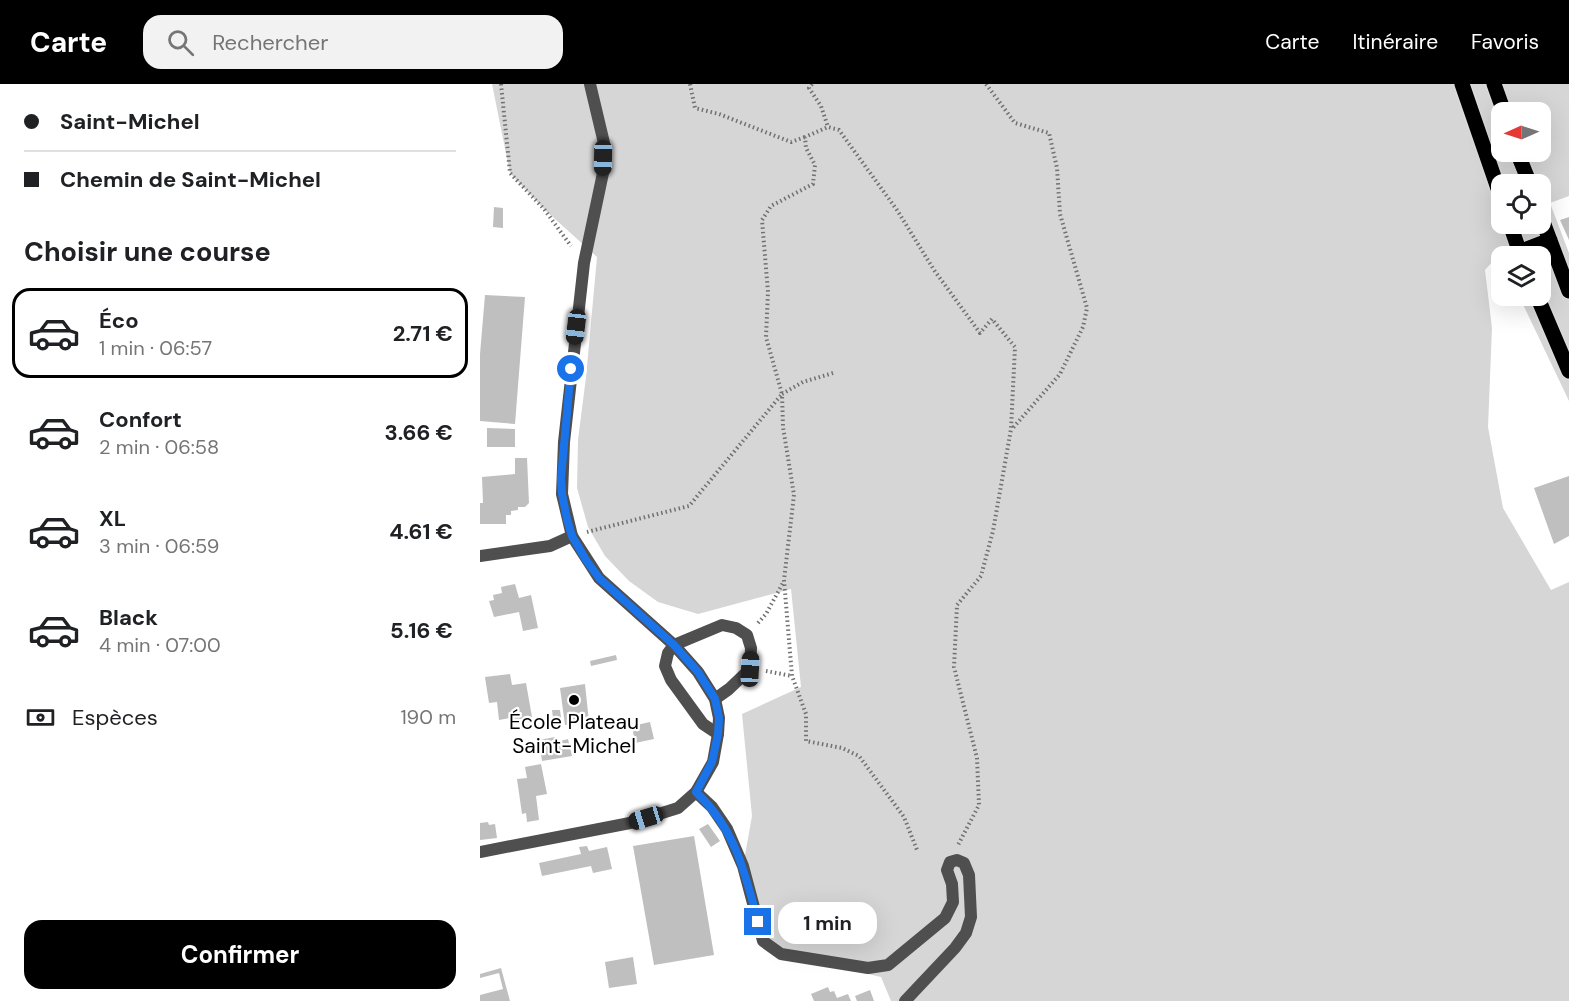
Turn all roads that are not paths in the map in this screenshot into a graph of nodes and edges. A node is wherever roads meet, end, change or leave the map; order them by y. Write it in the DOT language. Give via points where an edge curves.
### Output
graph roads {
  1 [pos="590,84"];
  2 [pos="1462,84"];
  3 [pos="1494,84"];
  4 [pos="1500,102"];
  5 [pos="1493,174"];
  6 [pos="1548,234"];
  7 [pos="1550,240"];
  8 [pos="1537,246"];
  9 [pos="1569,291"];
  10 [pos="1541,306"];
  11 [pos="1568,365"];
  12 [pos="572,536"];
  13 [pos="480,556"];
  14 [pos="674,645"];
  15 [pos="715,699"];
  16 [pos="718,734"];
  17 [pos="696,792"];
  18 [pos="480,852"];
  19 [pos="905,1001"];
  1 -- 12 [label="street" via="604,142 603,173 584,263 561,478"];
  2 -- 5 [label="main road"];
  3 -- 4 [label="main road"];
  6 -- 7 [label="main road"];
  7 -- 8 [label="main road"];
  7 -- 9 [label="main road"];
  10 -- 11 [label="main road"];
  12 -- 13 [label="street" via="550,546"];
  12 -- 14 [label="street" via="599,578"];
  14 -- 15 [label="street"];
  14 -- 15 [label="street" via="722,625 747,635 752,648 750,669"];
  14 -- 16 [label="street" via="665,666 671,680 703,724"];
  15 -- 16 [label="street"];
  16 -- 17 [label="street" via="712,762"];
  17 -- 18 [label="street" via="678,808 630,823"];
  17 -- 19 [label="street" via="727,829 743,866 763,941 781,954 868,968 888,965 945,918 953,902 947,870 950,862 964,863 969,874 970,917 966,933"];
}
